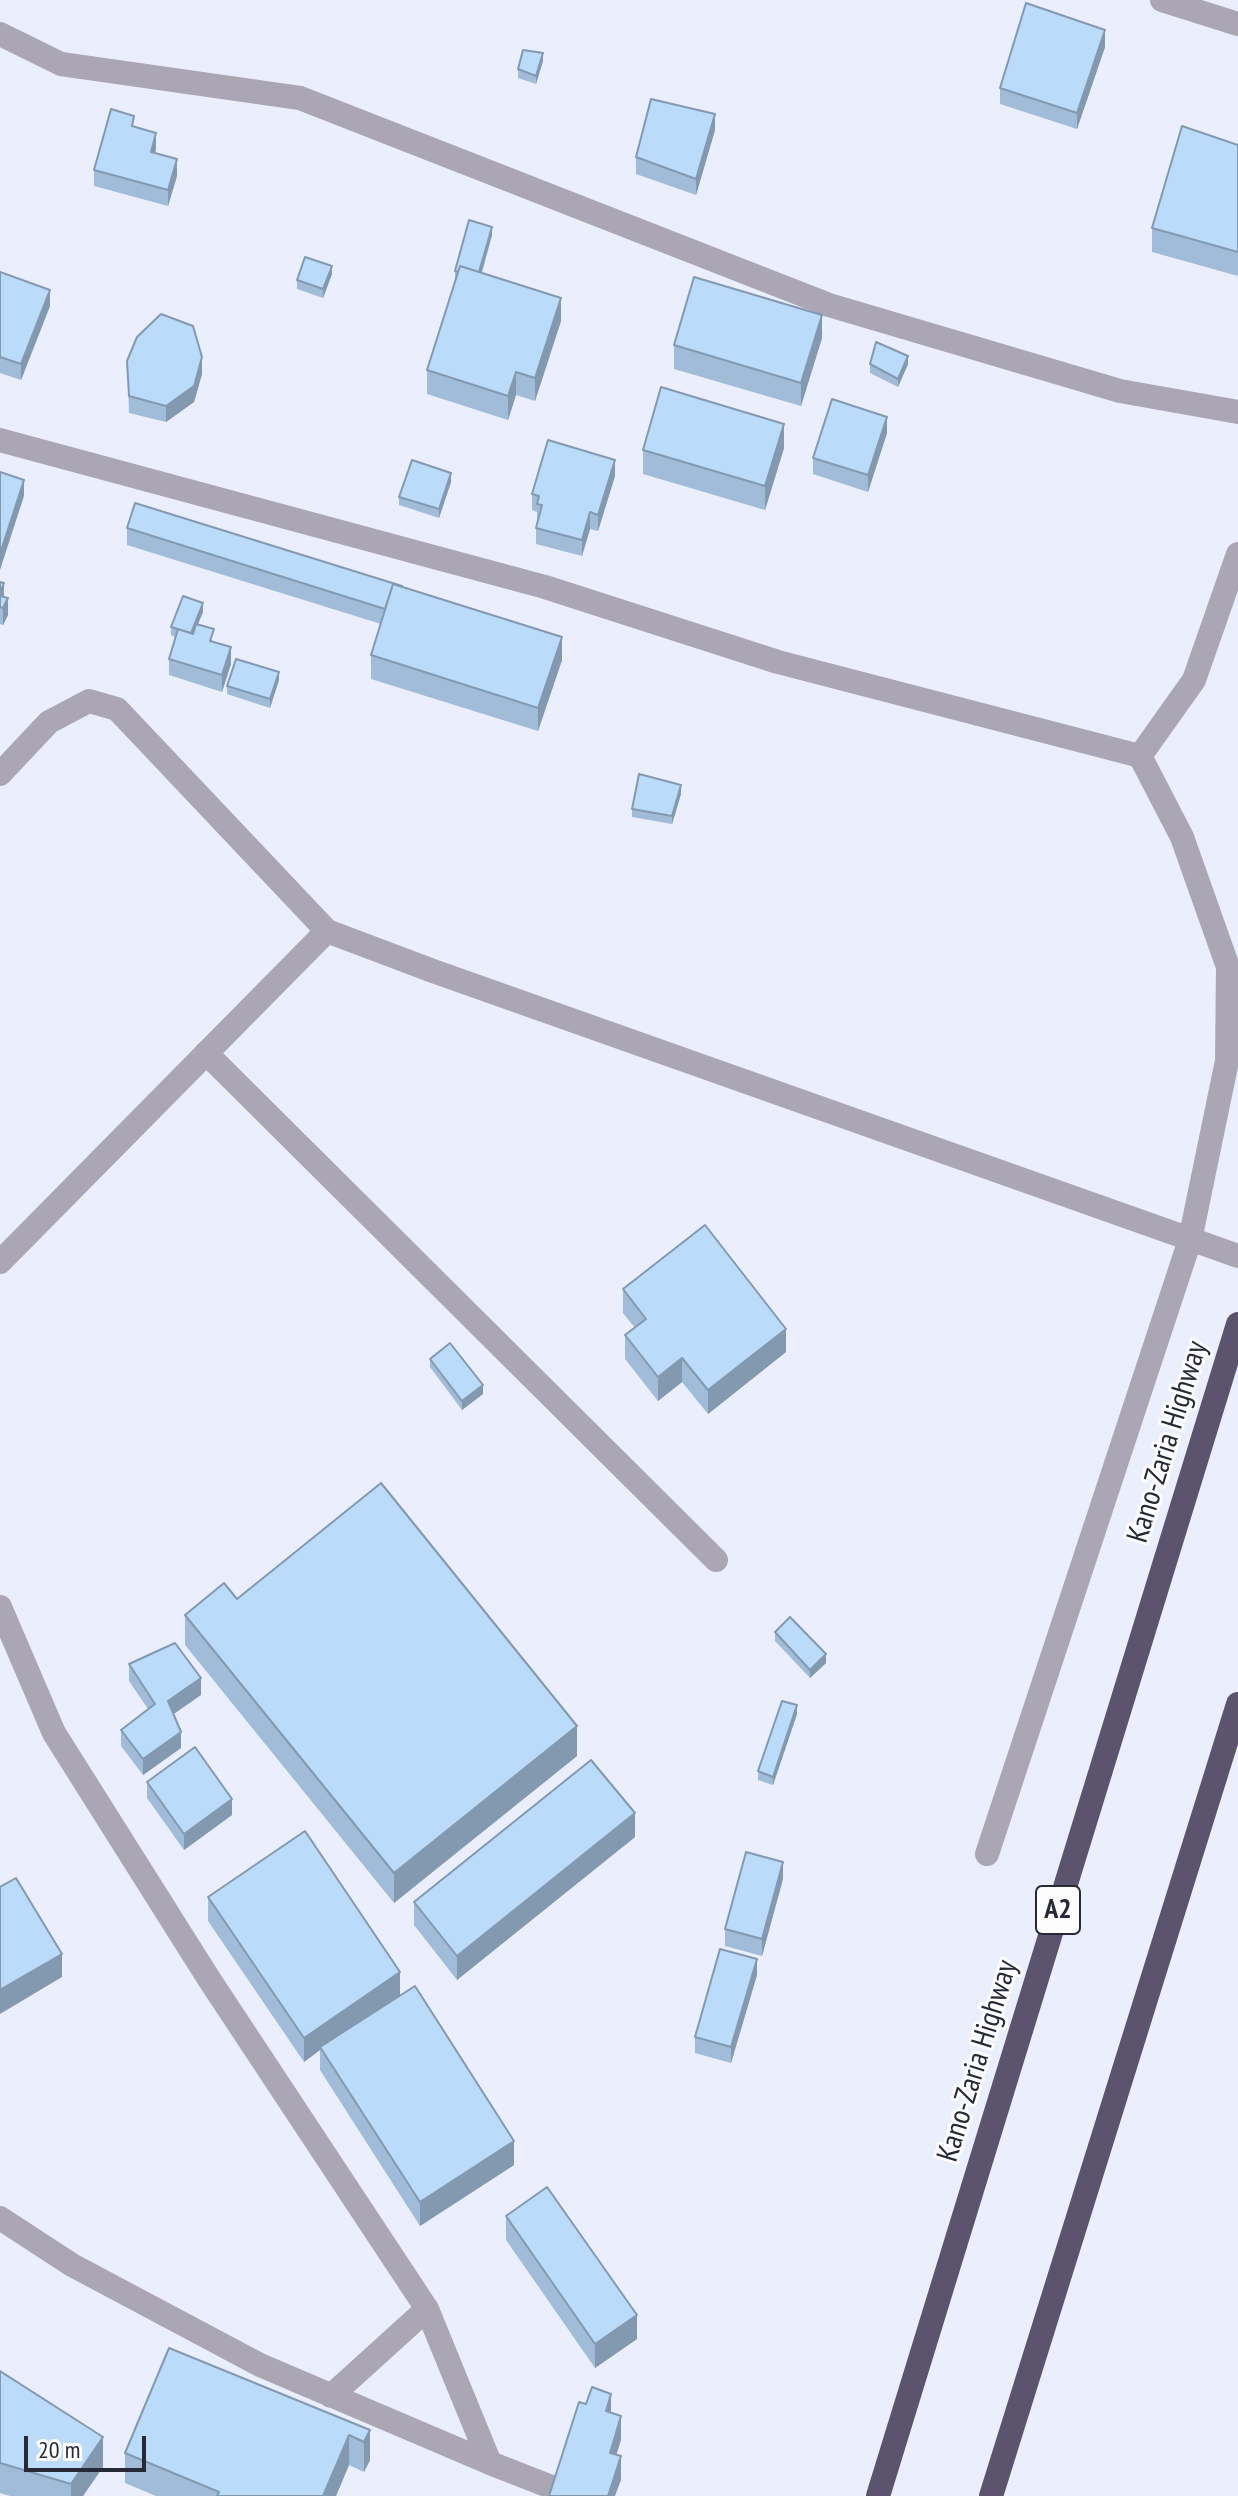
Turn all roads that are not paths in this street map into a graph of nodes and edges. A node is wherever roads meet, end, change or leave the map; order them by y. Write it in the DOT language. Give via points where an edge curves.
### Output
graph roads {
  1 [pos="1162,0"];
  2 [pos="1238,24"];
  3 [pos="0,34"];
  4 [pos="1238,412"];
  5 [pos="0,440"];
  6 [pos="1238,554"];
  7 [pos="1140,756"];
  8 [pos="0,774"];
  9 [pos="327,931"];
  10 [pos="206,1053"];
  11 [pos="1190,1240"];
  12 [pos="1238,1256"];
  13 [pos="0,1262"];
  14 [pos="1238,1324"];
  15 [pos="716,1560"];
  16 [pos="0,1607"];
  17 [pos="1238,1704"];
  18 [pos="987,1854"];
  19 [pos="0,2218"];
  20 [pos="427,2309"];
  21 [pos="331,2396"];
  22 [pos="490,2463"];
  23 [pos="559,2490"];
  24 [pos="878,2496"];
  25 [pos="991,2496"];
  1 -- 2 [label="street"];
  3 -- 4 [label="street" via="61,64 300,98 829,305 1120,391"];
  5 -- 7 [label="street" via="545,587 778,662"];
  6 -- 7 [label="street" via="1194,680"];
  7 -- 11 [label="street" via="1182,837 1228,967 1227,1061"];
  8 -- 9 [label="street" via="49,722 89,701 117,709"];
  9 -- 10 [label="street"];
  9 -- 11 [label="street"];
  10 -- 13 [label="street"];
  10 -- 15 [label="street"];
  11 -- 12 [label="street"];
  11 -- 18 [label="street"];
  14 -- 24 [label="highway, Kano-Zaria Highway / A2"];
  16 -- 20 [label="street" via="54,1733"];
  17 -- 25 [label="highway"];
  19 -- 21 [label="street" via="85,2272 260,2365"];
  20 -- 21 [label="street"];
  20 -- 22 [label="street"];
  21 -- 22 [label="street"];
  22 -- 23 [label="street"];
}
